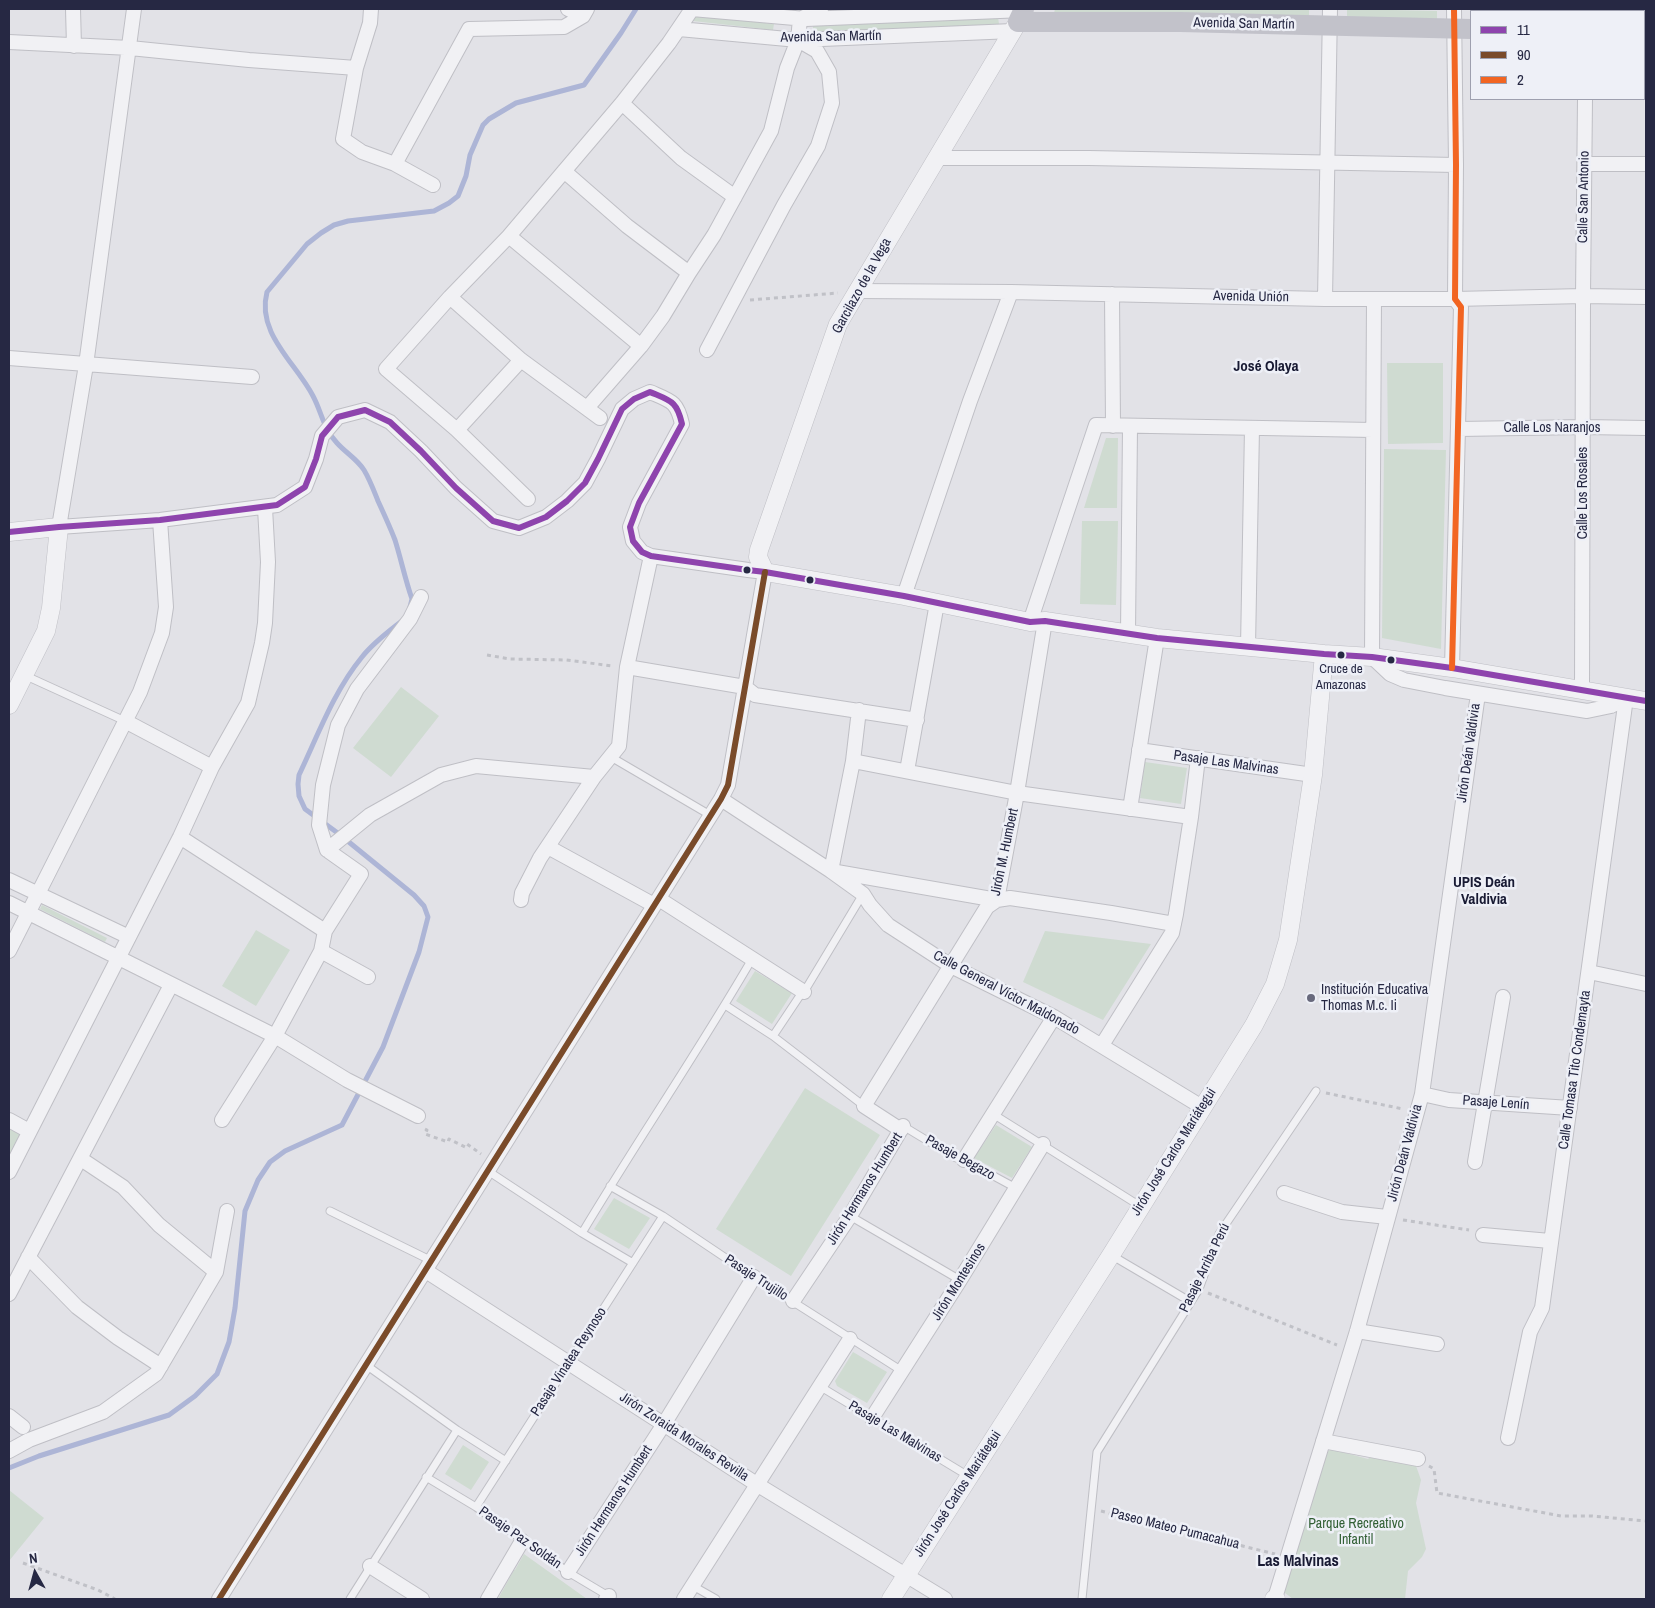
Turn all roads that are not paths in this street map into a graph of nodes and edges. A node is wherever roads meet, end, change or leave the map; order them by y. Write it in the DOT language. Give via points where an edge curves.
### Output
graph roads {
  1 [pos="73,9"];
  2 [pos="134,9"];
  3 [pos="370,9"];
  4 [pos="379,9"];
  5 [pos="568,9"];
  6 [pos="692,9"];
  7 [pos="821,9"];
  8 [pos="1454,9"];
  9 [pos="586,13"];
  10 [pos="804,14"];
  11 [pos="1330,17"];
  12 [pos="1020,18"];
  13 [pos="370,23"];
  14 [pos="679,29"];
  15 [pos="1463,30"];
  16 [pos="798,40"];
  17 [pos="9,42"];
  18 [pos="74,46"];
  19 [pos="130,48"];
  20 [pos="356,68"];
  21 [pos="1585,100"];
  22 [pos="622,103"];
  23 [pos="936,158"];
  24 [pos="1327,162"];
  25 [pos="395,164"];
  26 [pos="1585,164"];
  27 [pos="1646,164"];
  28 [pos="1456,165"];
  29 [pos="564,170"];
  30 [pos="433,185"];
  31 [pos="735,197"];
  32 [pos="510,236"];
  33 [pos="688,273"];
  34 [pos="856,291"];
  35 [pos="1012,292"];
  36 [pos="1112,294"];
  37 [pos="1583,296"];
  38 [pos="450,297"];
  39 [pos="1646,297"];
  40 [pos="1325,299"];
  41 [pos="1374,299"];
  42 [pos="1455,299"];
  43 [pos="641,346"];
  44 [pos="707,350"];
  45 [pos="9,358"];
  46 [pos="521,360"];
  47 [pos="86,365"];
  48 [pos="252,378"];
  49 [pos="587,408"];
  50 [pos="600,418"];
  51 [pos="1114,426"];
  52 [pos="1130,427"];
  53 [pos="1584,427"];
  54 [pos="1252,428"];
  55 [pos="1646,428"];
  56 [pos="1458,429"];
  57 [pos="457,430"];
  58 [pos="1373,430"];
  59 [pos="528,498"];
  60 [pos="271,507"];
  61 [pos="160,520"];
  62 [pos="59,527"];
  63 [pos="9,532"];
  64 [pos="647,554"];
  65 [pos="765,572"];
  66 [pos="422,596"];
  67 [pos="904,596"];
  68 [pos="937,603"];
  69 [pos="1037,622"];
  70 [pos="1128,634"];
  71 [pos="1156,638"];
  72 [pos="1248,647"];
  73 [pos="1324,654"];
  74 [pos="1372,658"];
  75 [pos="627,668"];
  76 [pos="1452,668"];
  77 [pos="24,675"];
  78 [pos="745,687"];
  79 [pos="1582,690"];
  80 [pos="1478,694"];
  81 [pos="1626,698"];
  82 [pos="1646,701"];
  83 [pos="9,705"];
  84 [pos="859,710"];
  85 [pos="917,720"];
  86 [pos="125,721"];
  87 [pos="1140,750"];
  88 [pos="611,757"];
  89 [pos="1198,758"];
  90 [pos="853,760"];
  91 [pos="212,767"];
  92 [pos="907,772"];
  93 [pos="1313,775"];
  94 [pos="594,776"];
  95 [pos="1017,793"];
  96 [pos="721,799"];
  97 [pos="1130,809"];
  98 [pos="710,815"];
  99 [pos="1191,817"];
  100 [pos="180,837"];
  101 [pos="548,847"];
  102 [pos="327,850"];
  103 [pos="831,871"];
  104 [pos="9,880"];
  105 [pos="37,893"];
  106 [pos="863,894"];
  107 [pos="521,900"];
  108 [pos="997,900"];
  109 [pos="9,902"];
  110 [pos="656,902"];
  111 [pos="28,912"];
  112 [pos="1174,924"];
  113 [pos="325,931"];
  114 [pos="129,937"];
  115 [pos="9,951"];
  116 [pos="321,951"];
  117 [pos="118,957"];
  118 [pos="752,959"];
  119 [pos="951,966"];
  120 [pos="1589,972"];
  121 [pos="368,977"];
  122 [pos="1646,984"];
  123 [pos="171,985"];
  124 [pos="804,992"];
  125 [pos="1503,997"];
  126 [pos="725,1004"];
  127 [pos="1054,1017"];
  128 [pos="275,1036"];
  129 [pos="773,1036"];
  130 [pos="1102,1046"];
  131 [pos="1316,1091"];
  132 [pos="1422,1094"];
  133 [pos="1484,1103"];
  134 [pos="864,1106"];
  135 [pos="1202,1107"];
  136 [pos="1570,1108"];
  137 [pos="993,1114"];
  138 [pos="415,1118"];
  139 [pos="9,1120"];
  140 [pos="222,1120"];
  141 [pos="902,1128"];
  142 [pos="29,1131"];
  143 [pos="1043,1144"];
  144 [pos="81,1159"];
  145 [pos="964,1160"];
  146 [pos="1475,1162"];
  147 [pos="488,1171"];
  148 [pos="9,1172"];
  149 [pos="610,1186"];
  150 [pos="1016,1188"];
  151 [pos="1284,1193"];
  152 [pos="1140,1206"];
  153 [pos="330,1210"];
  154 [pos="227,1211"];
  155 [pos="663,1216"];
  156 [pos="850,1216"];
  157 [pos="1387,1218"];
  158 [pos="582,1233"];
  159 [pos="1482,1235"];
  160 [pos="1550,1241"];
  161 [pos="1110,1255"];
  162 [pos="28,1257"];
  163 [pos="633,1263"];
  164 [pos="429,1266"];
  165 [pos="216,1272"];
  166 [pos="754,1277"];
  167 [pos="960,1280"];
  168 [pos="9,1294"];
  169 [pos="793,1301"];
  170 [pos="1191,1302"];
  171 [pos="1357,1331"];
  172 [pos="850,1339"];
  173 [pos="1437,1344"];
  174 [pos="569,1363"];
  175 [pos="366,1365"];
  176 [pos="161,1366"];
  177 [pos="902,1371"];
  178 [pos="821,1386"];
  179 [pos="9,1416"];
  180 [pos="872,1418"];
  181 [pos="664,1424"];
  182 [pos="23,1427"];
  183 [pos="457,1430"];
  184 [pos="1508,1438"];
  185 [pos="1323,1442"];
  186 [pos="9,1450"];
  187 [pos="1418,1459"];
  188 [pos="506,1461"];
  189 [pos="426,1477"];
  190 [pos="970,1477"];
  191 [pos="758,1485"];
  192 [pos="476,1507"];
  193 [pos="522,1541"];
  194 [pos="370,1566"];
  195 [pos="568,1572"];
  196 [pos="906,1575"];
  197 [pos="693,1586"];
  198 [pos="610,1598"];
  199 [pos="219,1599"];
  200 [pos="350,1599"];
  201 [pos="422,1599"];
  202 [pos="488,1599"];
  203 [pos="684,1599"];
  204 [pos="716,1599"];
  205 [pos="891,1599"];
  206 [pos="945,1599"];
  207 [pos="1082,1599"];
  208 [pos="1275,1599"];
  1 -- 18 [label="street"];
  2 -- 19 [label="street"];
  3 -- 13 [label="street"];
  4 -- 13 [label="street"];
  5 -- 9 [label="street"];
  6 -- 10 [label="street, Avenida San Martín"];
  6 -- 14 [label="street"];
  7 -- 10 [label="street"];
  8 -- 15 [label="street"];
  9 -- 25 [label="street" via="564,27 469,29"];
  10 -- 12 [label="street, Avenida San Martín"];
  10 -- 16 [label="street"];
  11 -- 12 [label="main road, Avenida San Martín" via="1180,22"];
  11 -- 15 [label="main road, Avenida San Martín"];
  11 -- 24 [label="street"];
  12 -- 16 [label="street, Avenida San Martín"];
  12 -- 23 [label="street, Garcilazo de la Vega"];
  13 -- 20 [label="street"];
  14 -- 16 [label="street, Avenida San Martín"];
  14 -- 22 [label="street"];
  15 -- 28 [label="street"];
  16 -- 31 [label="street" via="771,130"];
  16 -- 44 [label="street" via="817,51 829,72 832,103 818,146"];
  17 -- 18 [label="street"];
  18 -- 19 [label="street"];
  19 -- 20 [label="street"];
  19 -- 47 [label="street"];
  20 -- 25 [label="street" via="343,139 362,152"];
  21 -- 26 [label="street, Calle San Antonio"];
  22 -- 29 [label="street"];
  22 -- 31 [label="street" via="681,158"];
  23 -- 24 [label="street"];
  23 -- 34 [label="street, Garcilazo de la Vega"];
  24 -- 28 [label="street"];
  24 -- 40 [label="street"];
  25 -- 30 [label="street"];
  26 -- 27 [label="street"];
  26 -- 37 [label="street, Calle San Antonio"];
  28 -- 42 [label="street"];
  29 -- 32 [label="street"];
  29 -- 33 [label="street" via="627,226"];
  31 -- 33 [label="street"];
  32 -- 38 [label="street"];
  32 -- 43 [label="street"];
  33 -- 43 [label="street"];
  34 -- 35 [label="street, Avenida Unión"];
  34 -- 65 [label="street, Garcilazo de la Vega" via="838,324 759,550 758,557"];
  35 -- 36 [label="street, Avenida Unión"];
  35 -- 67 [label="street" via="970,400"];
  36 -- 40 [label="street, Avenida Unión"];
  36 -- 51 [label="street"];
  37 -- 39 [label="street, Avenida Unión"];
  37 -- 42 [label="street, Avenida Unión"];
  37 -- 53 [label="street, Calle Los Rosales"];
  38 -- 46 [label="street"];
  38 -- 57 [label="street" via="386,369"];
  40 -- 41 [label="street, Avenida Unión"];
  41 -- 42 [label="street, Avenida Unión"];
  41 -- 58 [label="street"];
  42 -- 56 [label="street" via="1461,307"];
  43 -- 49 [label="street"];
  45 -- 47 [label="street"];
  46 -- 49 [label="street"];
  46 -- 57 [label="street"];
  47 -- 48 [label="street"];
  47 -- 62 [label="street"];
  49 -- 50 [label="street"];
  51 -- 52 [label="street"];
  51 -- 69 [label="street, Jirón M. Humbert" via="1096,425"];
  52 -- 54 [label="street"];
  52 -- 70 [label="street"];
  53 -- 55 [label="street, Calle Los Naranjos"];
  53 -- 56 [label="street, Calle Los Naranjos"];
  53 -- 79 [label="street, Calle Los Rosales"];
  54 -- 58 [label="street"];
  54 -- 72 [label="street"];
  56 -- 76 [label="street"];
  57 -- 59 [label="street"];
  58 -- 74 [label="street"];
  60 -- 61 [label="street"];
  60 -- 64 [label="street" via="305,487 322,436 338,417 365,410 390,422 493,521 519,528 546,517 585,483 622,409 650,392 679,409 682,424 630,527 633,541"];
  60 -- 91 [label="street" via="262,643 248,703"];
  61 -- 62 [label="street"];
  61 -- 86 [label="street" via="166,607 162,633 140,692"];
  62 -- 63 [label="street"];
  62 -- 77 [label="street" via="46,631"];
  64 -- 65 [label="street"];
  64 -- 75 [label="street"];
  65 -- 67 [label="street"];
  65 -- 78 [label="street"];
  66 -- 102 [label="street" via="410,619 357,689 338,725 323,785 319,826"];
  67 -- 68 [label="street"];
  68 -- 69 [label="street"];
  68 -- 85 [label="street"];
  69 -- 70 [label="street"];
  69 -- 95 [label="street, Jirón M. Humbert"];
  70 -- 71 [label="street"];
  71 -- 72 [label="street"];
  71 -- 87 [label="street"];
  72 -- 73 [label="street"];
  73 -- 74 [label="street"];
  73 -- 93 [label="street, Jirón José Carlos Mariátegui"];
  74 -- 76 [label="street"];
  74 -- 80 [label="street" via="1390,674 1404,680"];
  75 -- 78 [label="street"];
  75 -- 88 [label="street" via="619,746"];
  76 -- 79 [label="street"];
  77 -- 83 [label="street"];
  77 -- 86 [label="lane"];
  78 -- 84 [label="street" via="755,695"];
  78 -- 96 [label="street" via="728,785"];
  79 -- 81 [label="street"];
  80 -- 81 [label="street" via="1587,712"];
  80 -- 132 [label="street, Jirón Deán Valdivia"];
  81 -- 82 [label="street"];
  81 -- 120 [label="street, Calle Tomasa Tito Condemayta"];
  84 -- 85 [label="street"];
  84 -- 90 [label="street"];
  85 -- 92 [label="street"];
  86 -- 91 [label="street"];
  86 -- 105 [label="street"];
  87 -- 89 [label="street, Pasaje Las Malvinas"];
  87 -- 97 [label="street"];
  88 -- 94 [label="street"];
  88 -- 98 [label="lane"];
  89 -- 93 [label="street, Pasaje Las Malvinas"];
  89 -- 99 [label="street"];
  90 -- 92 [label="street"];
  90 -- 103 [label="street"];
  91 -- 100 [label="street"];
  92 -- 95 [label="street"];
  93 -- 135 [label="street, Jirón José Carlos Mariátegui" via="1288,940 1281,966 1264,1007"];
  94 -- 101 [label="street"];
  94 -- 102 [label="street" via="476,766 441,775 370,815"];
  95 -- 97 [label="street"];
  95 -- 108 [label="street, Jirón M. Humbert"];
  96 -- 98 [label="street"];
  96 -- 103 [label="street, Calle General Víctor Maldonado"];
  97 -- 99 [label="street"];
  98 -- 110 [label="street"];
  99 -- 112 [label="street"];
  100 -- 113 [label="street"];
  100 -- 114 [label="street"];
  101 -- 107 [label="street"];
  101 -- 110 [label="street"];
  102 -- 113 [label="street" via="360,874"];
  103 -- 106 [label="street, Calle General Víctor Maldonado"];
  103 -- 108 [label="street"];
  104 -- 105 [label="street"];
  105 -- 111 [label="street"];
  105 -- 114 [label="street"];
  106 -- 119 [label="street, Calle General Víctor Maldonado" via="888,925"];
  106 -- 124 [label="lane"];
  108 -- 112 [label="street" via="1010,898"];
  108 -- 119 [label="street, Jirón M. Humbert" via="987,907"];
  109 -- 111 [label="street"];
  110 -- 118 [label="street"];
  110 -- 147 [label="street"];
  111 -- 115 [label="street"];
  111 -- 117 [label="street"];
  112 -- 130 [label="street" via="1172,933"];
  113 -- 116 [label="street"];
  114 -- 117 [label="street"];
  116 -- 121 [label="street"];
  116 -- 128 [label="street"];
  117 -- 123 [label="street"];
  117 -- 142 [label="street"];
  118 -- 124 [label="street"];
  118 -- 126 [label="lane"];
  119 -- 127 [label="street, Calle General Víctor Maldonado"];
  119 -- 134 [label="street, Jirón M. Humbert"];
  120 -- 122 [label="street"];
  120 -- 136 [label="street, Calle Tomasa Tito Condemayta"];
  123 -- 128 [label="street"];
  123 -- 144 [label="street"];
  124 -- 129 [label="lane"];
  125 -- 133 [label="street"];
  126 -- 129 [label="lane"];
  126 -- 149 [label="lane"];
  127 -- 130 [label="street, Calle General Víctor Maldonado"];
  127 -- 137 [label="street"];
  128 -- 138 [label="street"];
  128 -- 140 [label="street"];
  129 -- 134 [label="lane"];
  130 -- 135 [label="street, Calle General Víctor Maldonado"];
  131 -- 170 [label="lane, Pasaje Arriba Perú" via="1220,1234"];
  132 -- 133 [label="street, Pasaje Lenín"];
  132 -- 157 [label="street, Jirón Deán Valdivia"];
  133 -- 136 [label="street, Pasaje Lenín"];
  133 -- 146 [label="street"];
  134 -- 141 [label="street, Pasaje Begazo"];
  135 -- 152 [label="street, Jirón José Carlos Mariátegui"];
  136 -- 160 [label="street, Calle Tomasa Tito Condemayta"];
  137 -- 143 [label="lane"];
  137 -- 145 [label="street"];
  139 -- 142 [label="street"];
  141 -- 145 [label="lane, Pasaje Begazo"];
  141 -- 156 [label="street, Jirón Hermanos Humbert"];
  142 -- 148 [label="street"];
  143 -- 150 [label="street, Jirón Montesinos"];
  143 -- 152 [label="lane"];
  144 -- 162 [label="street"];
  144 -- 165 [label="street" via="123,1187 159,1225"];
  145 -- 150 [label="lane, Pasaje Begazo"];
  147 -- 158 [label="lane"];
  147 -- 164 [label="street"];
  149 -- 155 [label="lane, Pasaje Trujillo"];
  149 -- 158 [label="lane"];
  150 -- 167 [label="street, Jirón Montesinos"];
  151 -- 157 [label="street" via="1342,1212"];
  152 -- 161 [label="street, Jirón José Carlos Mariátegui"];
  153 -- 164 [label="lane, Jirón Zoraida Morales Revilla"];
  154 -- 165 [label="street"];
  155 -- 163 [label="lane, Pasaje Vinatea Reynoso"];
  155 -- 166 [label="lane, Pasaje Trujillo"];
  156 -- 167 [label="lane"];
  156 -- 169 [label="street, Jirón Hermanos Humbert"];
  157 -- 171 [label="street, Jirón Deán Valdivia"];
  158 -- 163 [label="lane"];
  159 -- 160 [label="street"];
  160 -- 184 [label="street, Calle Tomasa Tito Condemayta" via="1542,1308 1530,1332"];
  161 -- 170 [label="lane"];
  161 -- 190 [label="street, Jirón José Carlos Mariátegui"];
  162 -- 168 [label="street"];
  162 -- 176 [label="street" via="77,1307"];
  163 -- 174 [label="lane, Pasaje Vinatea Reynoso"];
  164 -- 174 [label="street, Jirón Zoraida Morales Revilla"];
  164 -- 175 [label="street"];
  165 -- 176 [label="street"];
  166 -- 169 [label="lane, Pasaje Trujillo"];
  166 -- 181 [label="street, Jirón Hermanos Humbert"];
  167 -- 177 [label="street, Jirón Montesinos"];
  169 -- 172 [label="lane, Pasaje Trujillo"];
  170 -- 207 [label="lane, Pasaje Arriba Perú" via="1097,1452"];
  171 -- 173 [label="street"];
  171 -- 185 [label="street, Jirón Deán Valdivia"];
  172 -- 177 [label="lane, Pasaje Trujillo"];
  172 -- 178 [label="street"];
  174 -- 181 [label="street, Jirón Zoraida Morales Revilla"];
  174 -- 188 [label="lane, Pasaje Vinatea Reynoso"];
  175 -- 183 [label="lane"];
  175 -- 199 [label="street"];
  176 -- 186 [label="street" via="156,1374 103,1412"];
  177 -- 180 [label="street, Jirón Montesinos"];
  178 -- 180 [label="lane, Pasaje Las Malvinas"];
  178 -- 191 [label="street"];
  179 -- 182 [label="street"];
  180 -- 190 [label="lane, Pasaje Las Malvinas"];
  181 -- 191 [label="street, Jirón Zoraida Morales Revilla"];
  181 -- 195 [label="street, Jirón Hermanos Humbert"];
  183 -- 188 [label="lane"];
  183 -- 189 [label="lane"];
  185 -- 187 [label="street"];
  185 -- 208 [label="street, Jirón Deán Valdivia"];
  188 -- 192 [label="lane, Pasaje Vinatea Reynoso"];
  189 -- 192 [label="lane, Pasaje Paz Soldán"];
  189 -- 194 [label="lane"];
  190 -- 196 [label="street, Jirón José Carlos Mariátegui"];
  191 -- 196 [label="street, Jirón Zoraida Morales Revilla"];
  191 -- 197 [label="street"];
  192 -- 193 [label="lane, Pasaje Paz Soldán"];
  193 -- 195 [label="lane, Pasaje Paz Soldán"];
  193 -- 202 [label="street"];
  194 -- 200 [label="lane"];
  194 -- 201 [label="street"];
  195 -- 198 [label="lane, Pasaje Paz Soldán"];
  196 -- 205 [label="street, Jirón José Carlos Mariátegui"];
  196 -- 206 [label="street, Jirón Zoraida Morales Revilla"];
  197 -- 203 [label="street"];
  197 -- 204 [label="lane"];
}
